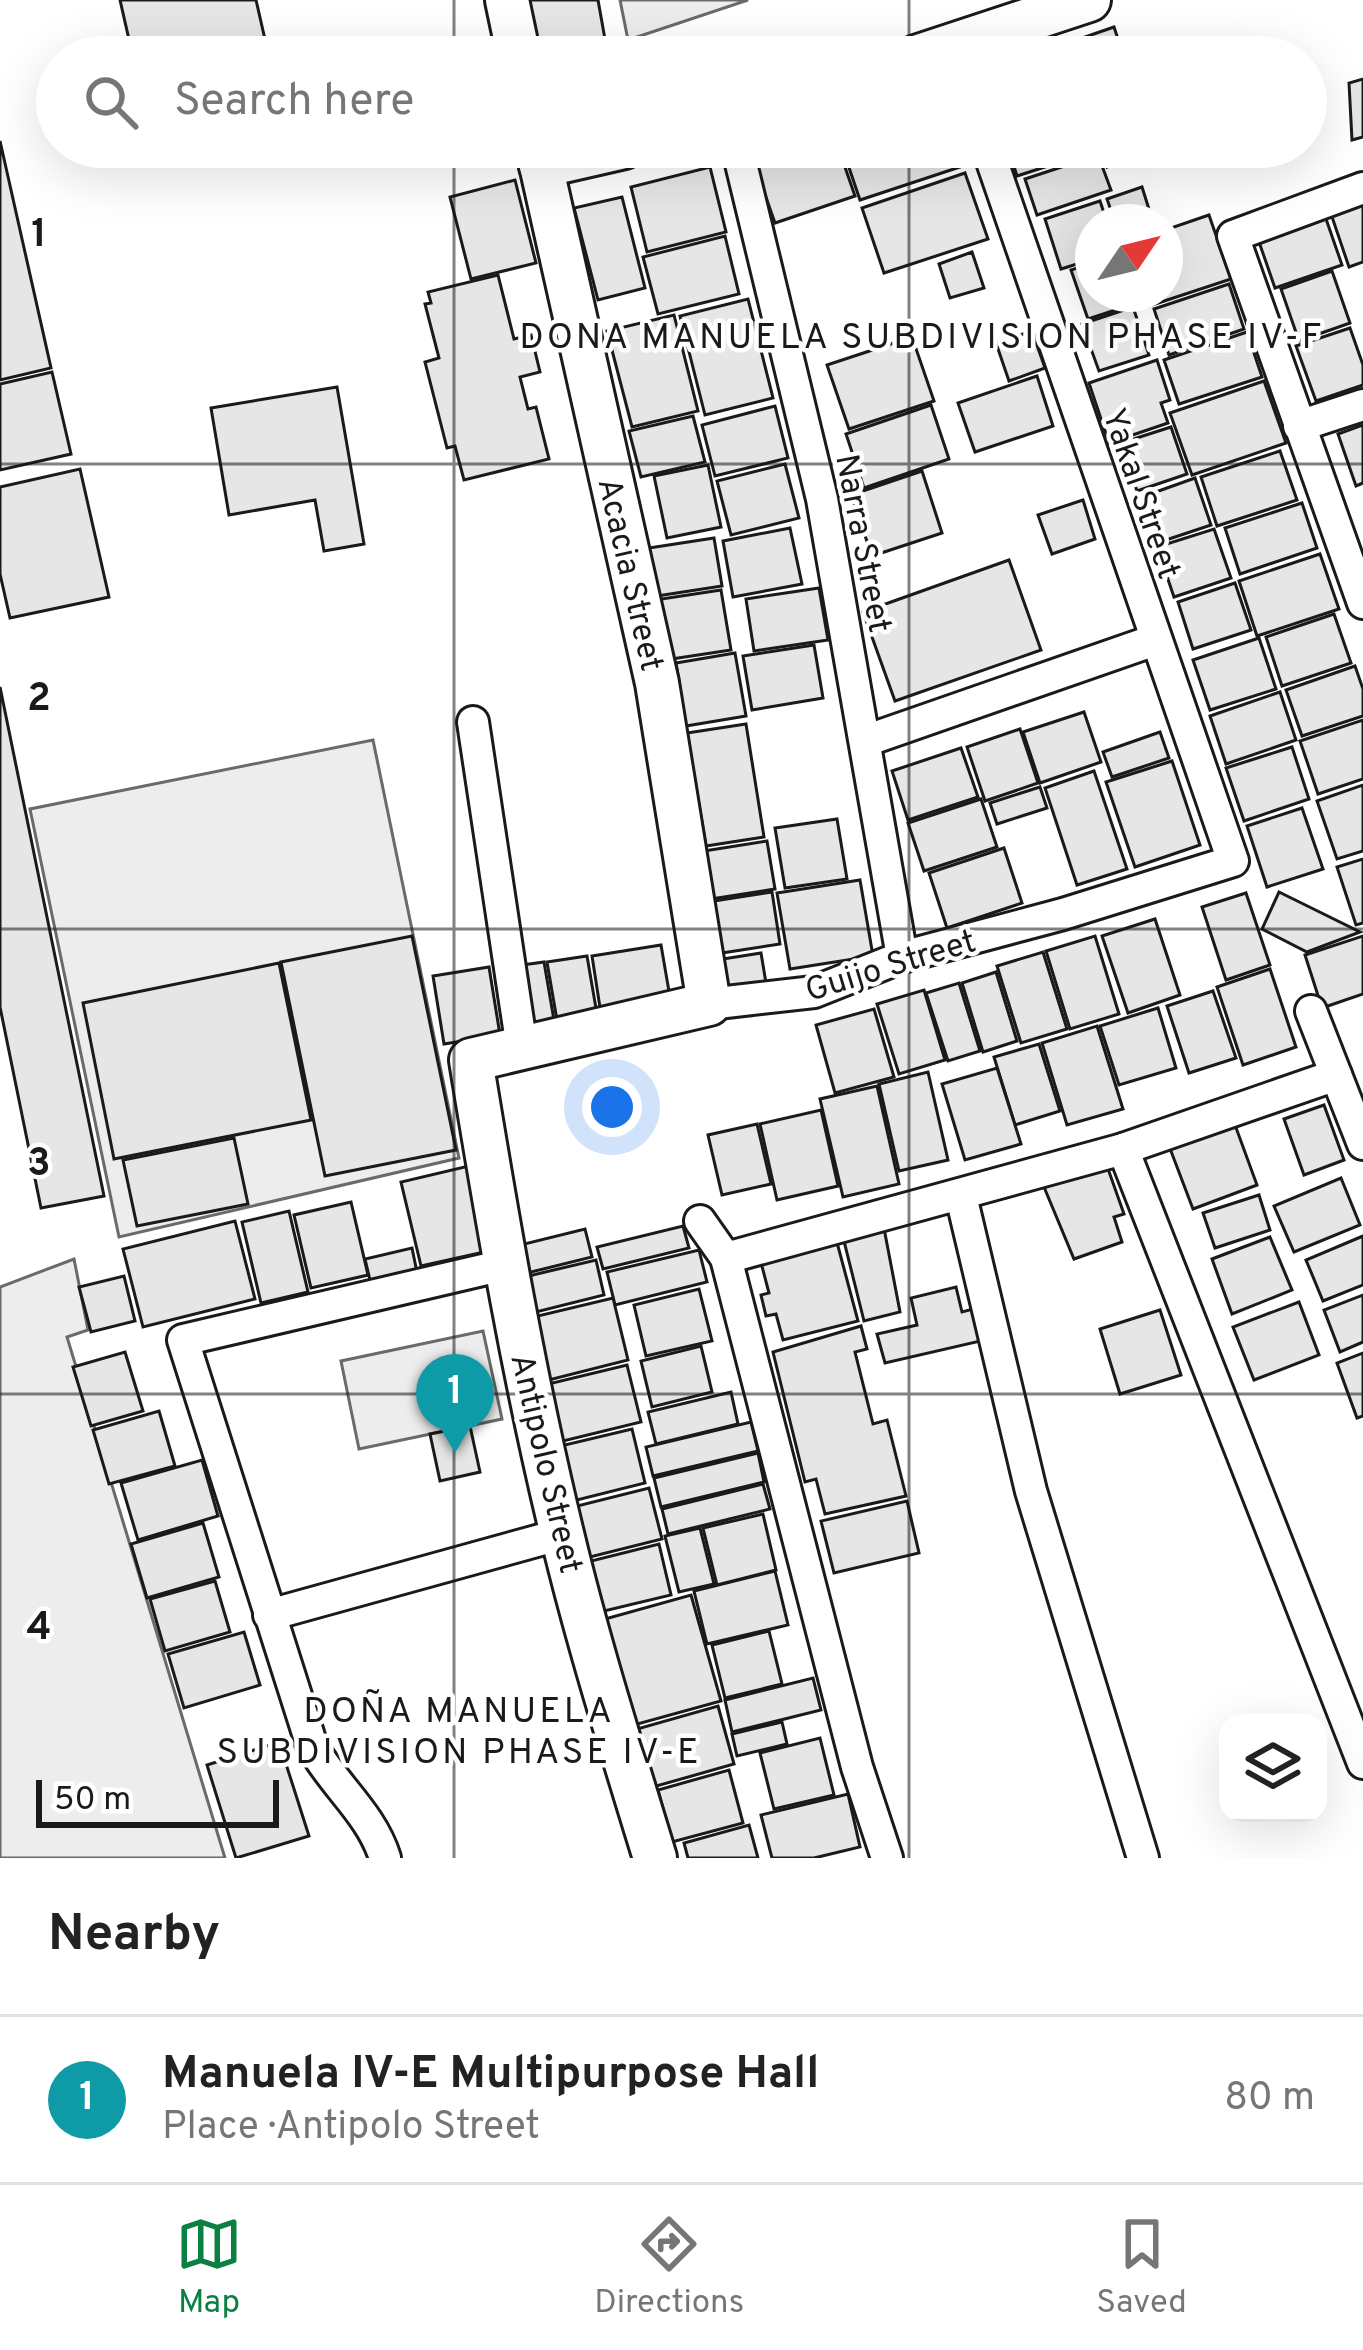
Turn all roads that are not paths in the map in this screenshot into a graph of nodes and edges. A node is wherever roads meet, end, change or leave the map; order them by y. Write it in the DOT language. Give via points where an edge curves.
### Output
graph roads {
  1 [pos="507,0"];
  2 [pos="1089,0"];
  3 [pos="515,36"];
  4 [pos="986,36"];
  5 [pos="542,168"];
  6 [pos="742,168"];
  7 [pos="994,168"];
  8 [pos="1363,188"];
  9 [pos="1363,405"];
  10 [pos="1299,426"];
  11 [pos="1363,603"];
  12 [pos="1155,640"];
  13 [pos="473,722"];
  14 [pos="865,741"];
  15 [pos="1233,861"];
  16 [pos="902,957"];
  17 [pos="709,1004"];
  18 [pos="1311,1011"];
  19 [pos="522,1048"];
  20 [pos="471,1060"];
  21 [pos="1336,1075"];
  22 [pos="1363,1144"];
  23 [pos="1123,1149"];
  24 [pos="961,1196"];
  25 [pos="700,1221"];
  26 [pos="726,1258"];
  27 [pos="505,1265"];
  28 [pos="562,1534"];
  29 [pos="269,1615"];
  30 [pos="1363,1762"];
  31 [pos="385,1858"];
  32 [pos="655,1858"];
  33 [pos="887,1858"];
  34 [pos="1143,1858"];
  1 -- 3 [label="street"];
  2 -- 4 [label="street"];
  5 -- 17 [label="street, Acacia Street" via="657,683"];
  6 -- 14 [label="street, Narra Street" via="822,499"];
  7 -- 12 [label="street, Yakal Street"];
  8 -- 10 [label="street" via="1233,236"];
  9 -- 10 [label="street"];
  10 -- 11 [label="street"];
  12 -- 14 [label="street"];
  12 -- 15 [label="street, Yakal Street"];
  13 -- 19 [label="street"];
  14 -- 16 [label="street, Narra Street"];
  15 -- 16 [label="street, Guijo Street"];
  16 -- 17 [label="street, Guijo Street" via="814,992"];
  17 -- 19 [label="street, Guijo Street"];
  18 -- 21 [label="street"];
  19 -- 20 [label="street, Guijo Street"];
  20 -- 27 [label="street, Antipolo Street"];
  21 -- 22 [label="street"];
  21 -- 23 [label="street"];
  23 -- 24 [label="street"];
  23 -- 30 [label="street"];
  24 -- 26 [label="street"];
  24 -- 34 [label="street" via="1031,1491"];
  25 -- 26 [label="street"];
  26 -- 33 [label="street"];
  27 -- 28 [label="street, Antipolo Street"];
  27 -- 29 [label="street" via="183,1340"];
  28 -- 29 [label="street"];
  28 -- 32 [label="street, Antipolo Street"];
  29 -- 31 [label="street" via="312,1746 360,1808"];
}
